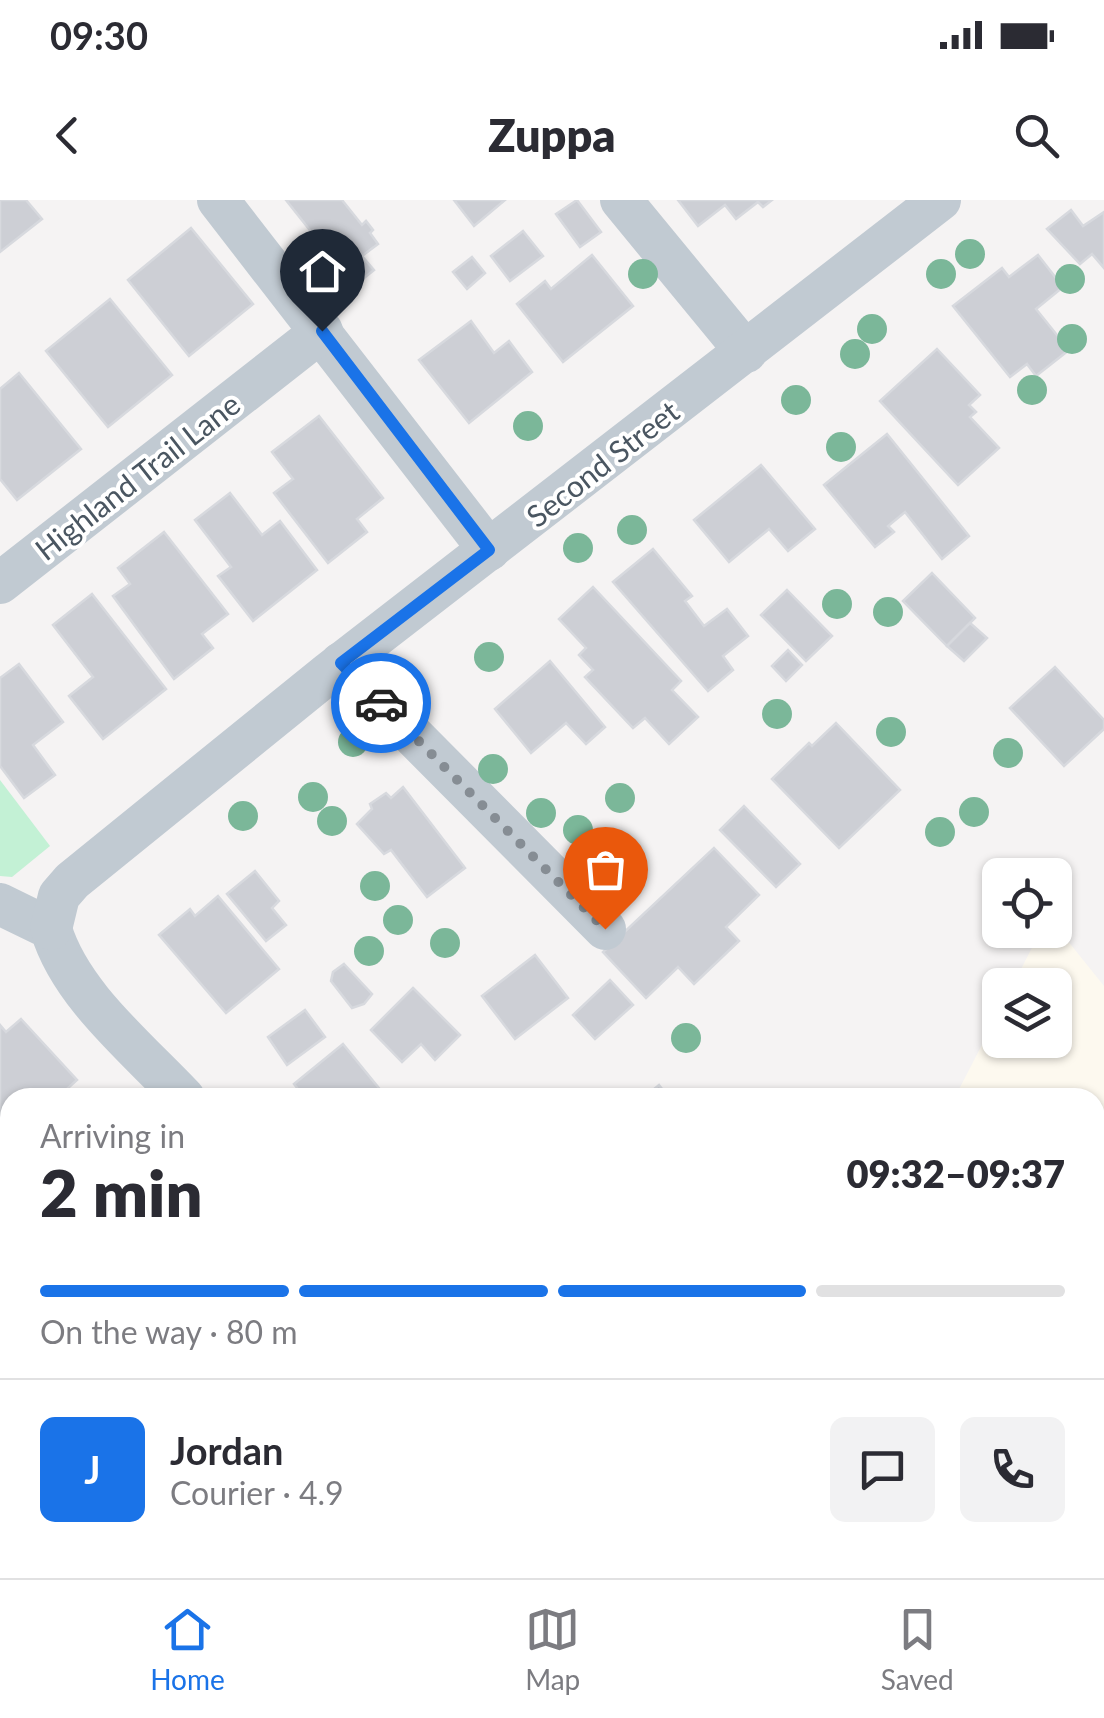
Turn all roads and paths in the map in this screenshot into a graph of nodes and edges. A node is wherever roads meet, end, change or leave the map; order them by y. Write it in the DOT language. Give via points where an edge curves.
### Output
graph roads {
  1 [pos="218,200"];
  2 [pos="622,200"];
  3 [pos="940,200"];
  4 [pos="322,331"];
  5 [pos="746,352"];
  6 [pos="489,550"];
  7 [pos="0,583"];
  8 [pos="341,663"];
  9 [pos="0,904"];
  10 [pos="51,929"];
  11 [pos="605,929"];
  12 [pos="0,940"];
  13 [pos="175,1088"];
  1 -- 4 [label="street"];
  2 -- 5 [label="street"];
  3 -- 5 [label="street, Second Street"];
  4 -- 6 [label="street"];
  4 -- 7 [label="street, Highland Trail Lane"];
  5 -- 6 [label="street, Second Street"];
  6 -- 8 [label="street, Second Street"];
  8 -- 10 [label="street, Second Street" via="72,881 59,896"];
  8 -- 11 [label="street"];
  9 -- 10 [label="street"];
  10 -- 12 [label="street"];
  10 -- 13 [label="street" via="74,980"];
}
